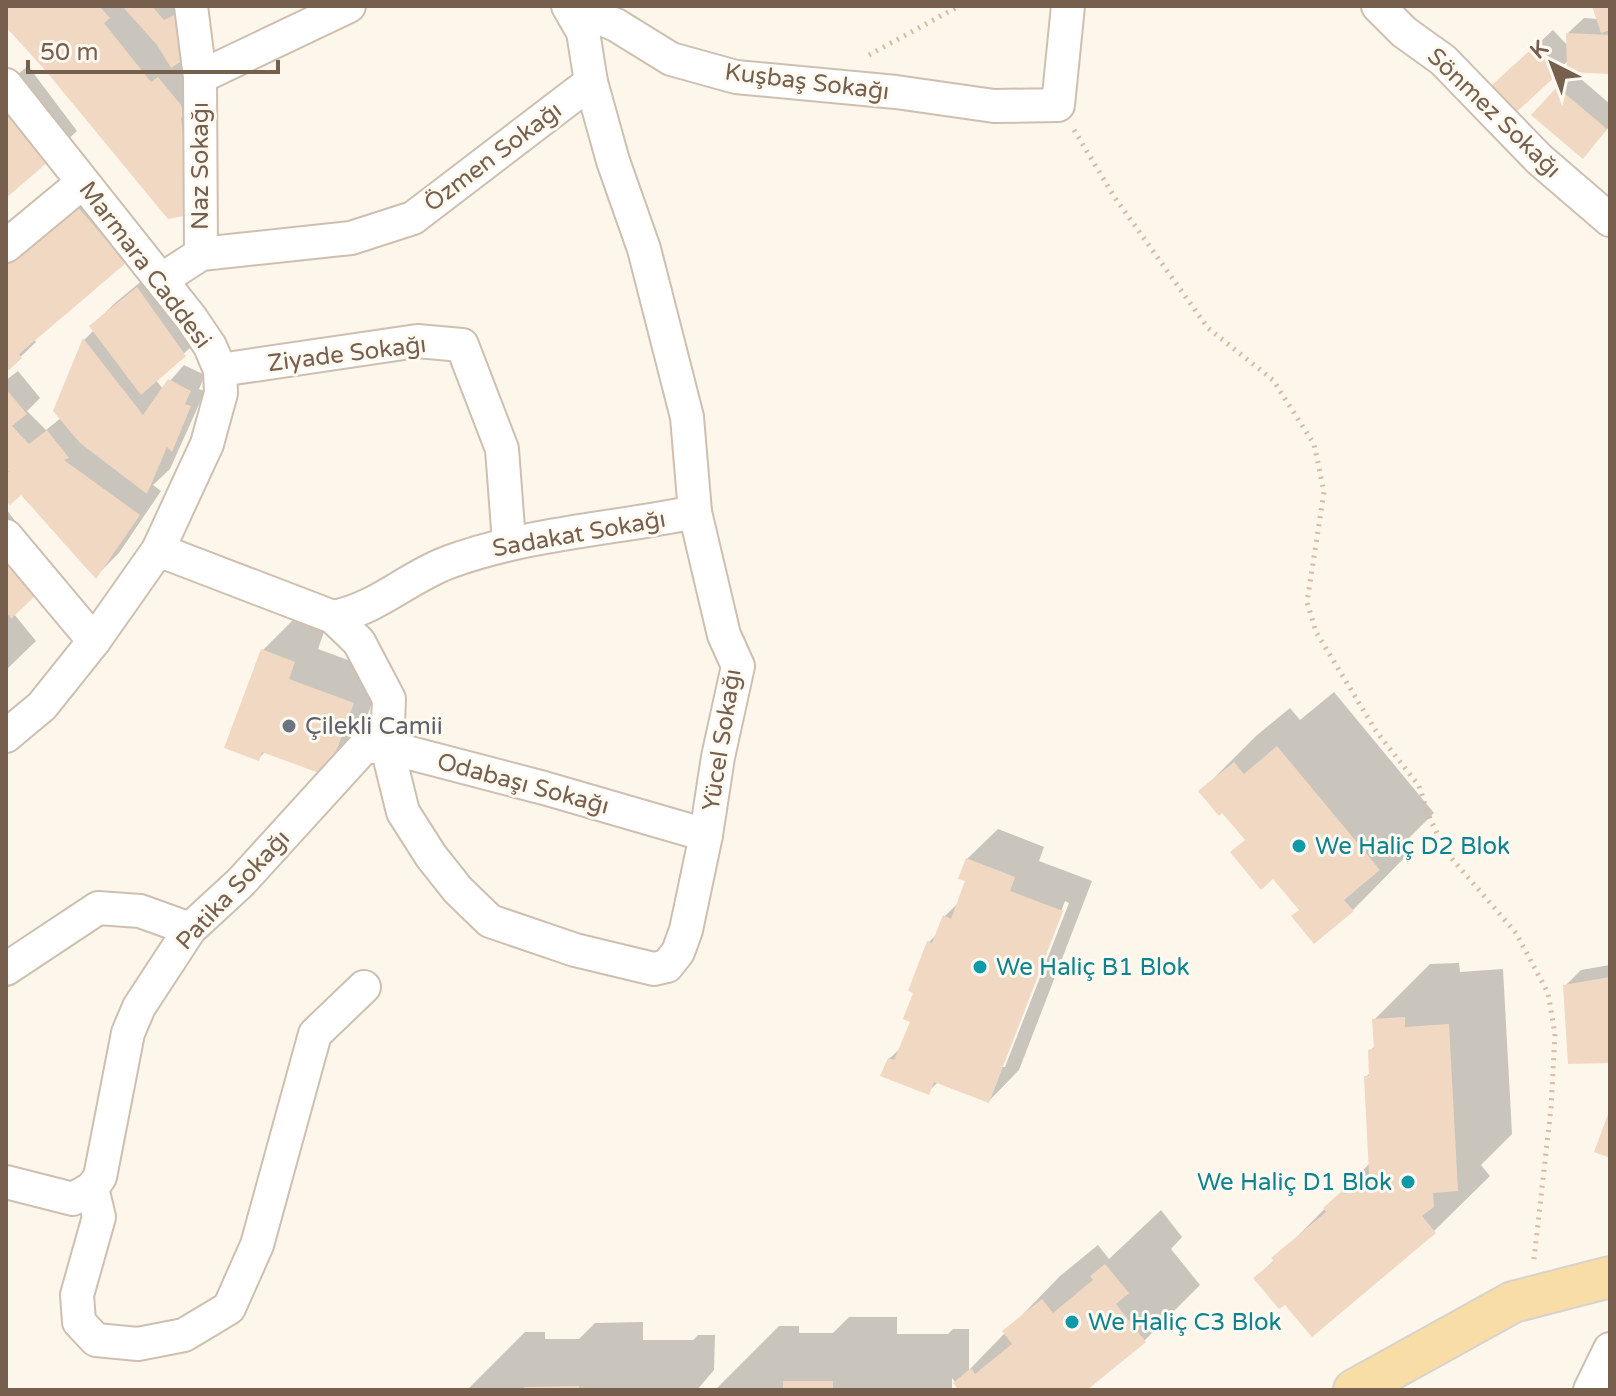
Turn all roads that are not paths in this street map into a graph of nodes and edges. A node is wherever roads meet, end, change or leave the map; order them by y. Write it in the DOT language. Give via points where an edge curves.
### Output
graph roads {
  1 [pos="191,6"];
  2 [pos="349,6"];
  3 [pos="570,6"];
  4 [pos="1068,6"];
  5 [pos="1378,6"];
  6 [pos="200,77"];
  7 [pos="591,82"];
  8 [pos="6,85"];
  9 [pos="82,183"];
  10 [pos="1610,220"];
  11 [pos="6,246"];
  12 [pos="201,254"];
  13 [pos="161,280"];
  14 [pos="220,370"];
  15 [pos="695,512"];
  16 [pos="6,536"];
  17 [pos="509,542"];
  18 [pos="158,550"];
  19 [pos="333,617"];
  20 [pos="94,641"];
  21 [pos="6,736"];
  22 [pos="387,747"];
  23 [pos="706,835"];
  24 [pos="190,929"];
  25 [pos="6,969"];
  26 [pos="364,987"];
  27 [pos="6,1182"];
  28 [pos="83,1194"];
  29 [pos="1610,1277"];
  30 [pos="1610,1349"];
  31 [pos="1354,1390"];
  32 [pos="1590,1390"];
  1 -- 6 [label="street, Naz Sokağı"];
  2 -- 6 [label="street, Naz Sokağı"];
  3 -- 4 [label="street, Kuşbaş Sokağı" via="616,25 671,59 736,77 994,106 1058,105"];
  3 -- 7 [label="street, Yücel Sokağı" via="583,32"];
  5 -- 10 [label="street, Sönmez Sokağı" via="1443,60 1539,159"];
  6 -- 12 [label="street, Naz Sokağı"];
  7 -- 12 [label="street, Özmen Sokağı" via="413,218 351,238"];
  7 -- 15 [label="street, Yücel Sokağı" via="644,249 687,417"];
  8 -- 9 [label="street, Marmara Caddesi"];
  9 -- 11 [label="street"];
  9 -- 13 [label="street, Marmara Caddesi"];
  12 -- 13 [label="street, Özmen Sokağı"];
  13 -- 14 [label="street, Marmara Caddesi" via="210,346"];
  14 -- 17 [label="street, Ziyade Sokağı" via="417,341 462,345 502,449"];
  14 -- 18 [label="street, Marmara Caddesi" via="221,393 207,444"];
  15 -- 17 [label="street, Sadakat Sokağı"];
  15 -- 23 [label="street, Yücel Sokağı" via="724,635 738,666"];
  16 -- 20 [label="street"];
  17 -- 19 [label="street, Sadakat Sokağı" via="445,563 355,613"];
  18 -- 19 [label="street"];
  18 -- 20 [label="street, Marmara Caddesi"];
  19 -- 22 [label="street" via="359,642 389,699"];
  20 -- 21 [label="street, Marmara Caddesi" via="42,706"];
  22 -- 23 [label="street, Odabaşı Sokağı"];
  22 -- 23 [label="street, Yücel Sokağı" via="403,812 458,890 490,921 575,950 654,969 667,966 686,930"];
  22 -- 24 [label="street, Patika Sokağı" via="364,747 241,882"];
  24 -- 25 [label="street" via="140,911 98,908"];
  24 -- 28 [label="street, Patika Sokağı" via="128,1033 100,1177"];
  26 -- 28 [label="street" via="315,1034 257,1245 229,1308 184,1335 138,1344 96,1340 79,1322 77,1295 99,1217"];
  27 -- 28 [label="street"];
  29 -- 31 [label="main road" via="1530,1296"];
  30 -- 32 [label="street"];
}
